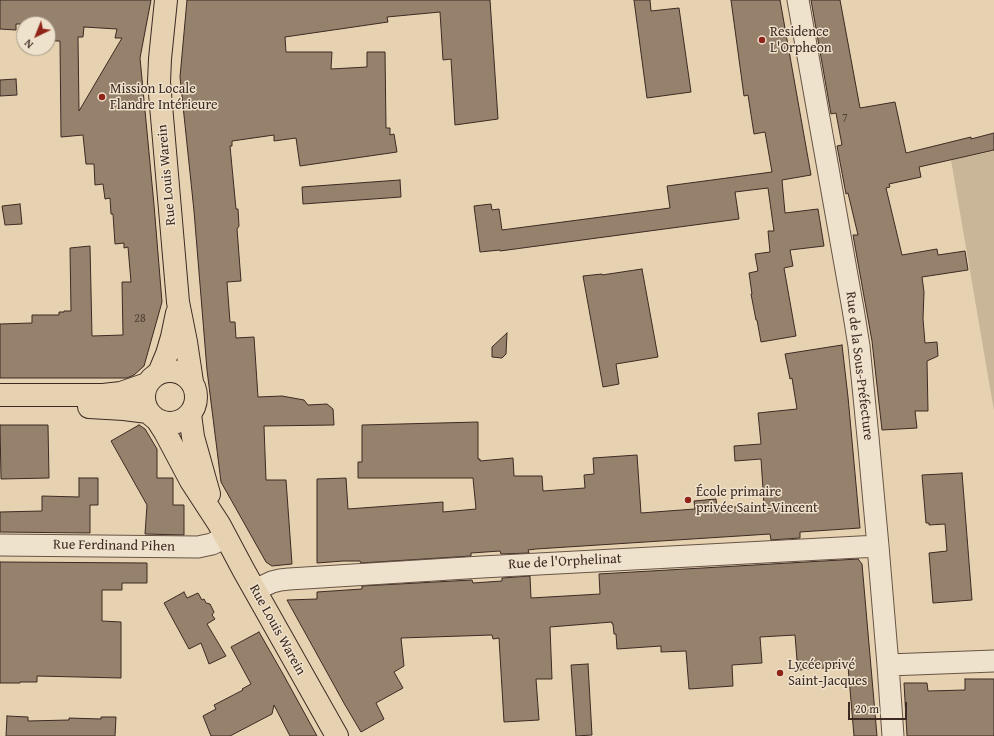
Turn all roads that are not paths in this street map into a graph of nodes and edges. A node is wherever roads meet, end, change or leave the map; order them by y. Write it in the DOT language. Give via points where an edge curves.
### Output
graph roads {
  1 [pos="166,0"];
  2 [pos="798,0"];
  3 [pos="178,302"];
  4 [pos="153,378"];
  5 [pos="192,382"];
  6 [pos="0,395"];
  7 [pos="0,407"];
  8 [pos="190,414"];
  9 [pos="153,416"];
  10 [pos="222,531"];
  11 [pos="0,545"];
  12 [pos="878,546"];
  13 [pos="255,590"];
  14 [pos="994,661"];
  15 [pos="888,665"];
  16 [pos="337,736"];
  17 [pos="893,736"];
  1 -- 3 [label="main road, Rue Louis Warein" via="159,82"];
  2 -- 12 [label="street, Rue de la Sous-Préfecture" via="858,341"];
  3 -- 4 [label="main road, Rue Louis Warein" via="167,354"];
  3 -- 5 [label="main road, Rue Louis Warein"];
  4 -- 5 [label="main road" via="171,371 179,372"];
  4 -- 6 [label="main road" via="121,393"];
  4 -- 9 [label="main road" via="143,394 144,405"];
  5 -- 8 [label="main road" via="196,399"];
  7 -- 9 [label="main road" via="124,409"];
  8 -- 9 [label="main road" via="175,423 165,423"];
  8 -- 10 [label="main road, Rue Louis Warein" via="197,455"];
  9 -- 10 [label="main road, Rue Louis Warein" via="165,432 186,473"];
  10 -- 11 [label="street, Rue Ferdinand Pihen" via="212,544 198,547"];
  10 -- 13 [label="main road, Rue Louis Warein"];
  12 -- 13 [label="street, Rue de l'Orphelinat" via="288,579 272,582"];
  12 -- 15 [label="street, Rue de la Sous-Préfecture"];
  13 -- 16 [label="main road, Rue Louis Warein"];
  14 -- 15 [label="street"];
  15 -- 17 [label="street, Rue de la Sous-Préfecture"];
}
